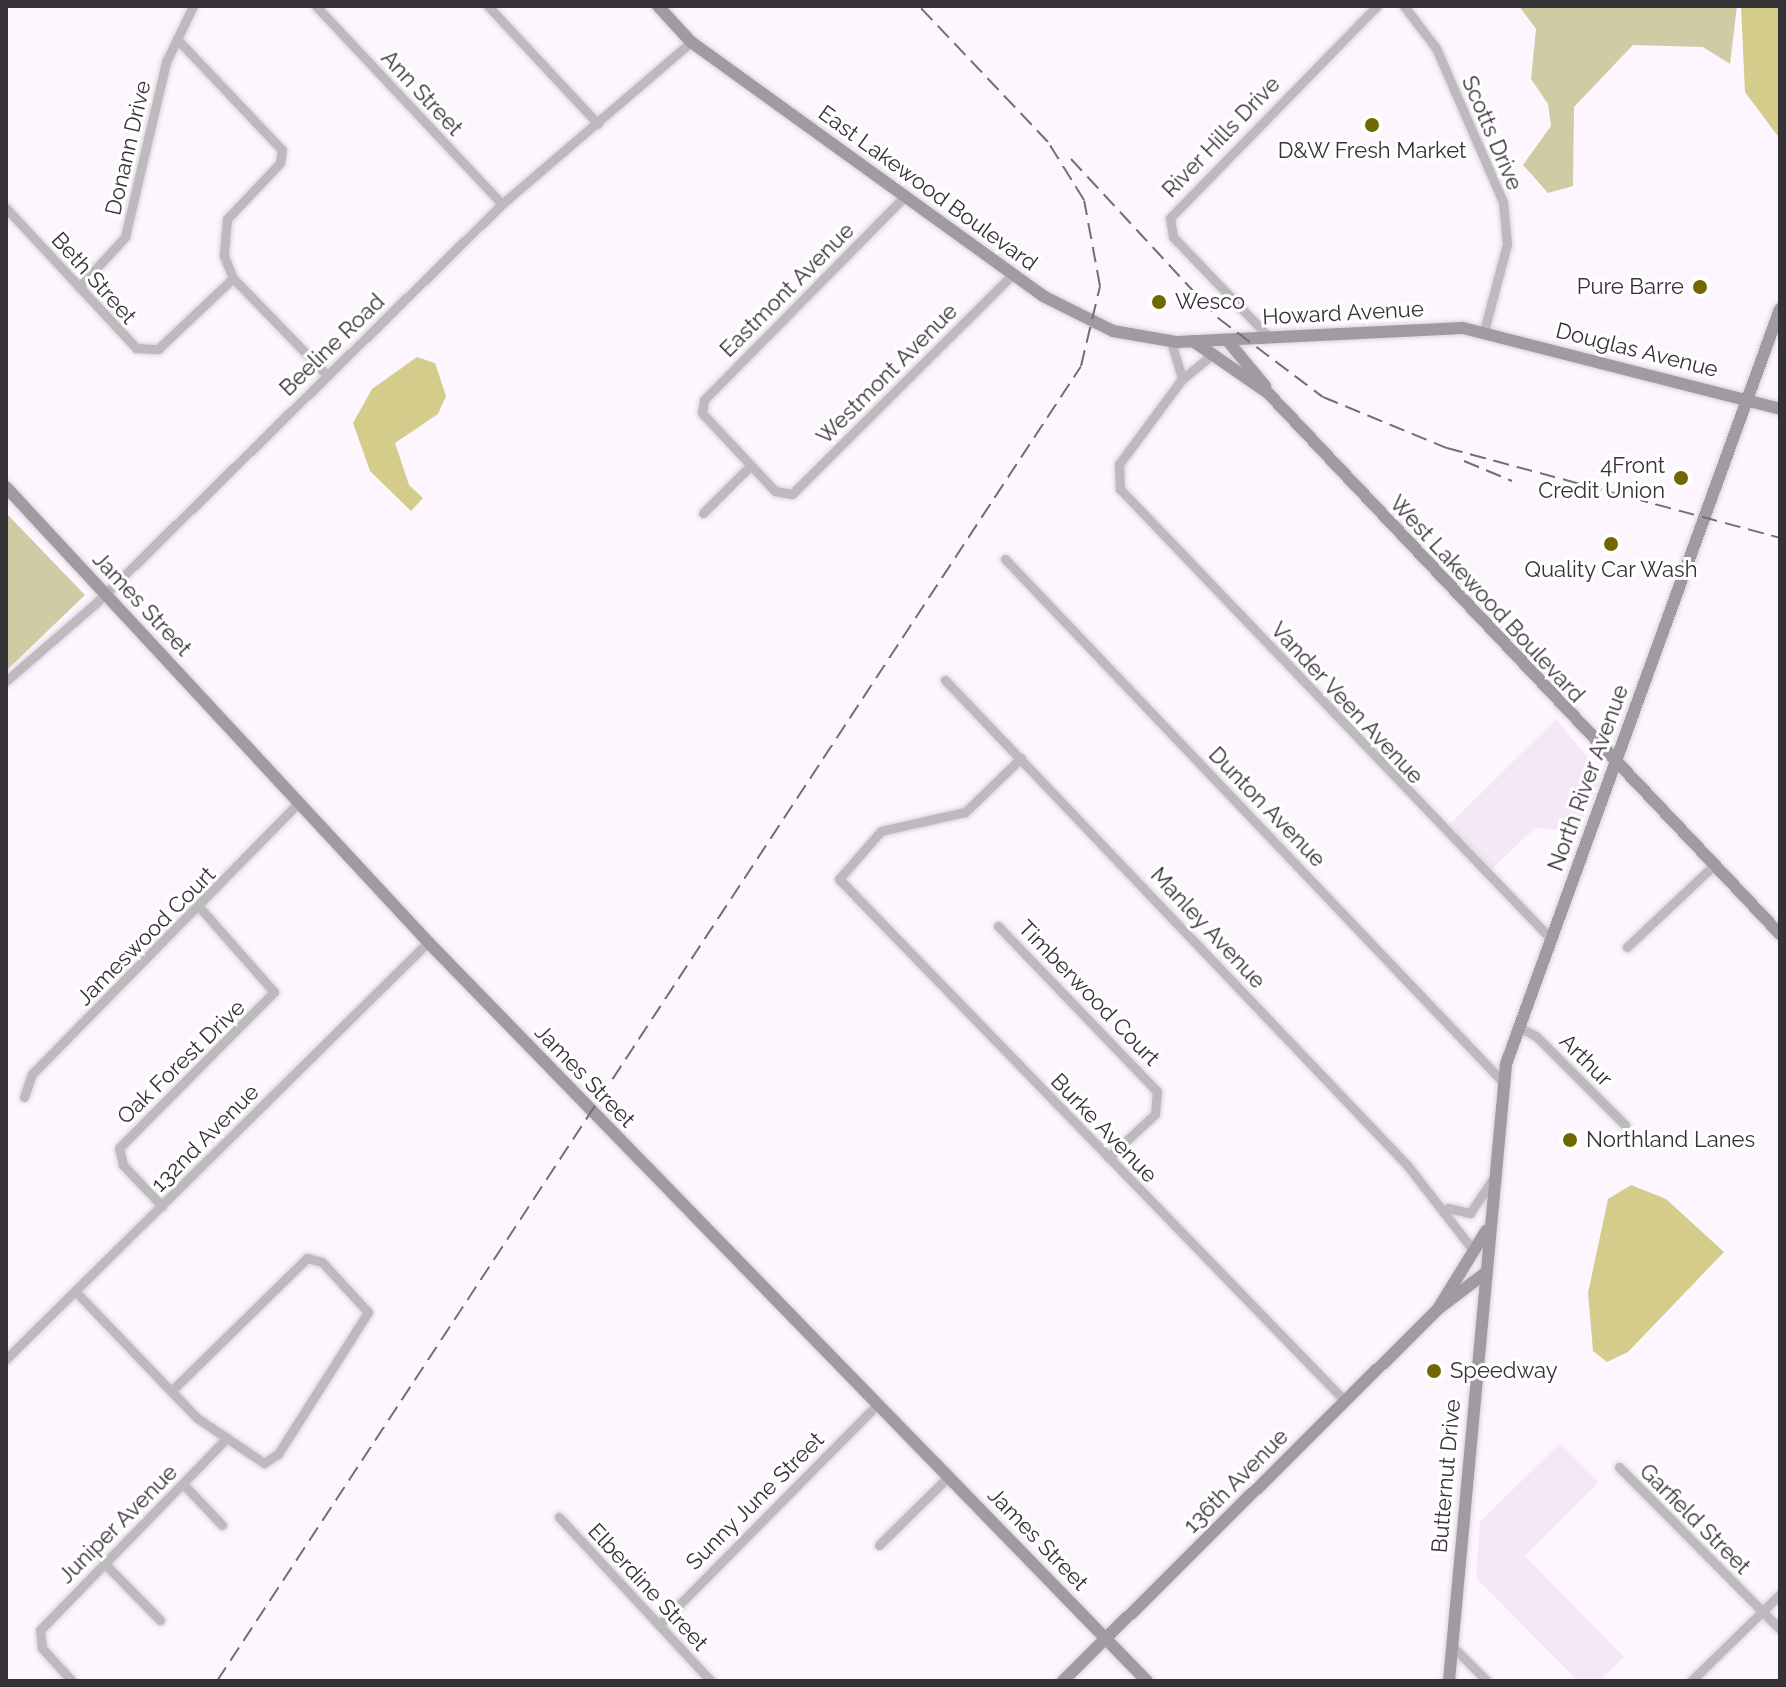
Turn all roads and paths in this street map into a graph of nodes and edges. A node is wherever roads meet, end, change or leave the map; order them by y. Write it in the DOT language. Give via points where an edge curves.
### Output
graph roads {
  1 [pos="193,6"];
  2 [pos="316,6"];
  3 [pos="488,6"];
  4 [pos="658,6"];
  5 [pos="1377,6"];
  6 [pos="1404,6"];
  7 [pos="177,39"];
  8 [pos="691,42"];
  9 [pos="598,124"];
  10 [pos="905,196"];
  11 [pos="502,204"];
  12 [pos="6,208"];
  13 [pos="1013,274"];
  14 [pos="233,278"];
  15 [pos="79,287"];
  16 [pos="1780,309"];
  17 [pos="1484,331"];
  18 [pos="1268,336"];
  19 [pos="1227,340"];
  20 [pos="1198,341"];
  21 [pos="1171,342"];
  22 [pos="1213,354"];
  23 [pos="327,375"];
  24 [pos="1182,379"];
  25 [pos="1268,393"];
  26 [pos="1744,397"];
  27 [pos="1780,409"];
  28 [pos="750,466"];
  29 [pos="6,487"];
  30 [pos="703,513"];
  31 [pos="1005,559"];
  32 [pos="104,593"];
  33 [pos="945,680"];
  34 [pos="6,681"];
  35 [pos="1021,758"];
  36 [pos="1614,765"];
  37 [pos="298,803"];
  38 [pos="1713,866"];
  39 [pos="201,909"];
  40 [pos="998,926"];
  41 [pos="1780,934"];
  42 [pos="1550,938"];
  43 [pos="428,942"];
  44 [pos="1627,947"];
  45 [pos="1517,1026"];
  46 [pos="1502,1081"];
  47 [pos="24,1097"];
  48 [pos="1625,1125"];
  49 [pos="1108,1158"];
  50 [pos="1492,1180"];
  51 [pos="1442,1204"];
  52 [pos="162,1206"];
  53 [pos="1488,1228"];
  54 [pos="1473,1250"];
  55 [pos="1484,1274"];
  56 [pos="75,1291"];
  57 [pos="1438,1309"];
  58 [pos="6,1359"];
  59 [pos="171,1391"];
  60 [pos="1345,1401"];
  61 [pos="878,1404"];
  62 [pos="226,1439"];
  63 [pos="1619,1467"];
  64 [pos="949,1476"];
  65 [pos="184,1485"];
  66 [pos="559,1517"];
  67 [pos="222,1525"];
  68 [pos="879,1545"];
  69 [pos="104,1563"];
  70 [pos="1780,1594"];
  71 [pos="1762,1611"];
  72 [pos="160,1620"];
  73 [pos="659,1625"];
  74 [pos="1780,1629"];
  75 [pos="1107,1638"];
  76 [pos="1452,1646"];
  77 [pos="72,1681"];
  78 [pos="711,1681"];
  79 [pos="1063,1681"];
  80 [pos="1147,1681"];
  81 [pos="1449,1681"];
  82 [pos="1487,1681"];
  83 [pos="1691,1681"];
  1 -- 7 [label="street, Donann Drive"];
  2 -- 11 [label="street, Ann Street"];
  3 -- 9 [label="street"];
  4 -- 8 [label="street, East Lakewood Boulevard"];
  5 -- 18 [label="street, River Hills Drive" via="1170,218 1173,237"];
  6 -- 17 [label="street, Scotts Drive" via="1436,48 1505,213 1505,257"];
  7 -- 14 [label="street" via="282,150 280,163 223,228"];
  7 -- 15 [label="street, Donann Drive" via="125,237"];
  8 -- 9 [label="street, Beeline Road"];
  8 -- 10 [label="street, East Lakewood Boulevard"];
  9 -- 11 [label="street, Beeline Road"];
  10 -- 13 [label="street, East Lakewood Boulevard"];
  10 -- 28 [label="street, Eastmont Avenue" via="704,400 702,413"];
  11 -- 23 [label="street, Beeline Road"];
  12 -- 15 [label="street, Beth Street"];
  13 -- 21 [label="street, East Lakewood Boulevard" via="1095,325"];
  13 -- 28 [label="street, Westmont Avenue" via="785,497"];
  14 -- 15 [label="street, Beth Street" via="158,349 147,350 126,340"];
  14 -- 23 [label="street"];
  16 -- 26 [label="street, North River Avenue"];
  17 -- 18 [label="street, Howard Avenue" via="1414,327"];
  17 -- 26 [label="street, Douglas Avenue"];
  18 -- 19 [label="street, Howard Avenue"];
  19 -- 20 [label="street, Howard Avenue"];
  19 -- 25 [label="street, West Lakewood Boulevard"];
  20 -- 21 [label="street, East Lakewood Boulevard"];
  20 -- 22 [label="street, West Lakewood Boulevard"];
  21 -- 24 [label="street"];
  22 -- 24 [label="street"];
  22 -- 25 [label="street, West Lakewood Boulevard"];
  23 -- 32 [label="street, Beeline Road"];
  24 -- 42 [label="street, Vander Veen Avenue" via="1119,464 1120,489"];
  25 -- 36 [label="street, West Lakewood Boulevard"];
  26 -- 27 [label="street, Douglas Avenue"];
  26 -- 36 [label="street, North River Avenue"];
  28 -- 30 [label="street"];
  29 -- 32 [label="street, James Street"];
  31 -- 46 [label="street, Dunton Avenue"];
  32 -- 34 [label="street, Beeline Road"];
  32 -- 37 [label="street, James Street"];
  33 -- 35 [label="street, Manley Avenue"];
  35 -- 49 [label="street, Burke Avenue" via="965,812 881,831 839,879"];
  35 -- 51 [label="street, Manley Avenue"];
  36 -- 38 [label="street, West Lakewood Boulevard"];
  36 -- 42 [label="street, North River Avenue"];
  37 -- 39 [label="street, Jameswood Court"];
  37 -- 43 [label="street, James Street"];
  38 -- 41 [label="street, West Lakewood Boulevard"];
  38 -- 44 [label="street"];
  39 -- 47 [label="street, Jameswood Court" via="32,1074"];
  39 -- 52 [label="street, Oak Forest Drive" via="274,992 119,1148 123,1165"];
  40 -- 49 [label="street, Timberwood Court" via="1157,1091 1155,1114"];
  42 -- 45 [label="street, North River Avenue"];
  43 -- 52 [label="street, 132nd Avenue"];
  43 -- 61 [label="street, James Street"];
  45 -- 46 [label="street, North River Avenue"];
  45 -- 48 [label="street, Arthur" via="1536,1036"];
  46 -- 50 [label="street, North River Avenue"];
  49 -- 60 [label="street, Burke Avenue"];
  50 -- 51 [label="street" via="1470,1213"];
  50 -- 53 [label="street, North River Avenue"];
  51 -- 54 [label="street, Manley Avenue"];
  52 -- 56 [label="street, 132nd Avenue"];
  53 -- 54 [label="street, 136th Avenue"];
  53 -- 55 [label="street, North River Avenue"];
  54 -- 57 [label="street, 136th Avenue"];
  55 -- 57 [label="street, 136th Avenue"];
  55 -- 76 [label="street, Butternut Drive"];
  56 -- 58 [label="street, 132nd Avenue"];
  56 -- 59 [label="street"];
  57 -- 60 [label="street, 136th Avenue"];
  59 -- 62 [label="street"];
  59 -- 62 [label="street" via="315,1257 364,1306 366,1323 271,1462"];
  60 -- 75 [label="street, 136th Avenue"];
  61 -- 64 [label="street, James Street"];
  61 -- 73 [label="street, Sunny June Street"];
  62 -- 65 [label="street, Juniper Avenue"];
  63 -- 71 [label="street, Garfield Street"];
  64 -- 68 [label="street"];
  64 -- 75 [label="street, James Street"];
  65 -- 67 [label="street"];
  65 -- 69 [label="street, Juniper Avenue"];
  66 -- 73 [label="street, Elberdine Street"];
  69 -- 72 [label="street"];
  69 -- 77 [label="street, Juniper Avenue" via="38,1636"];
  70 -- 71 [label="street"];
  71 -- 74 [label="street, Garfield Street"];
  71 -- 83 [label="street"];
  73 -- 78 [label="street, Elberdine Street"];
  75 -- 79 [label="street, 136th Avenue"];
  75 -- 80 [label="street, James Street"];
  76 -- 81 [label="street, Butternut Drive"];
  76 -- 82 [label="street"];
}
